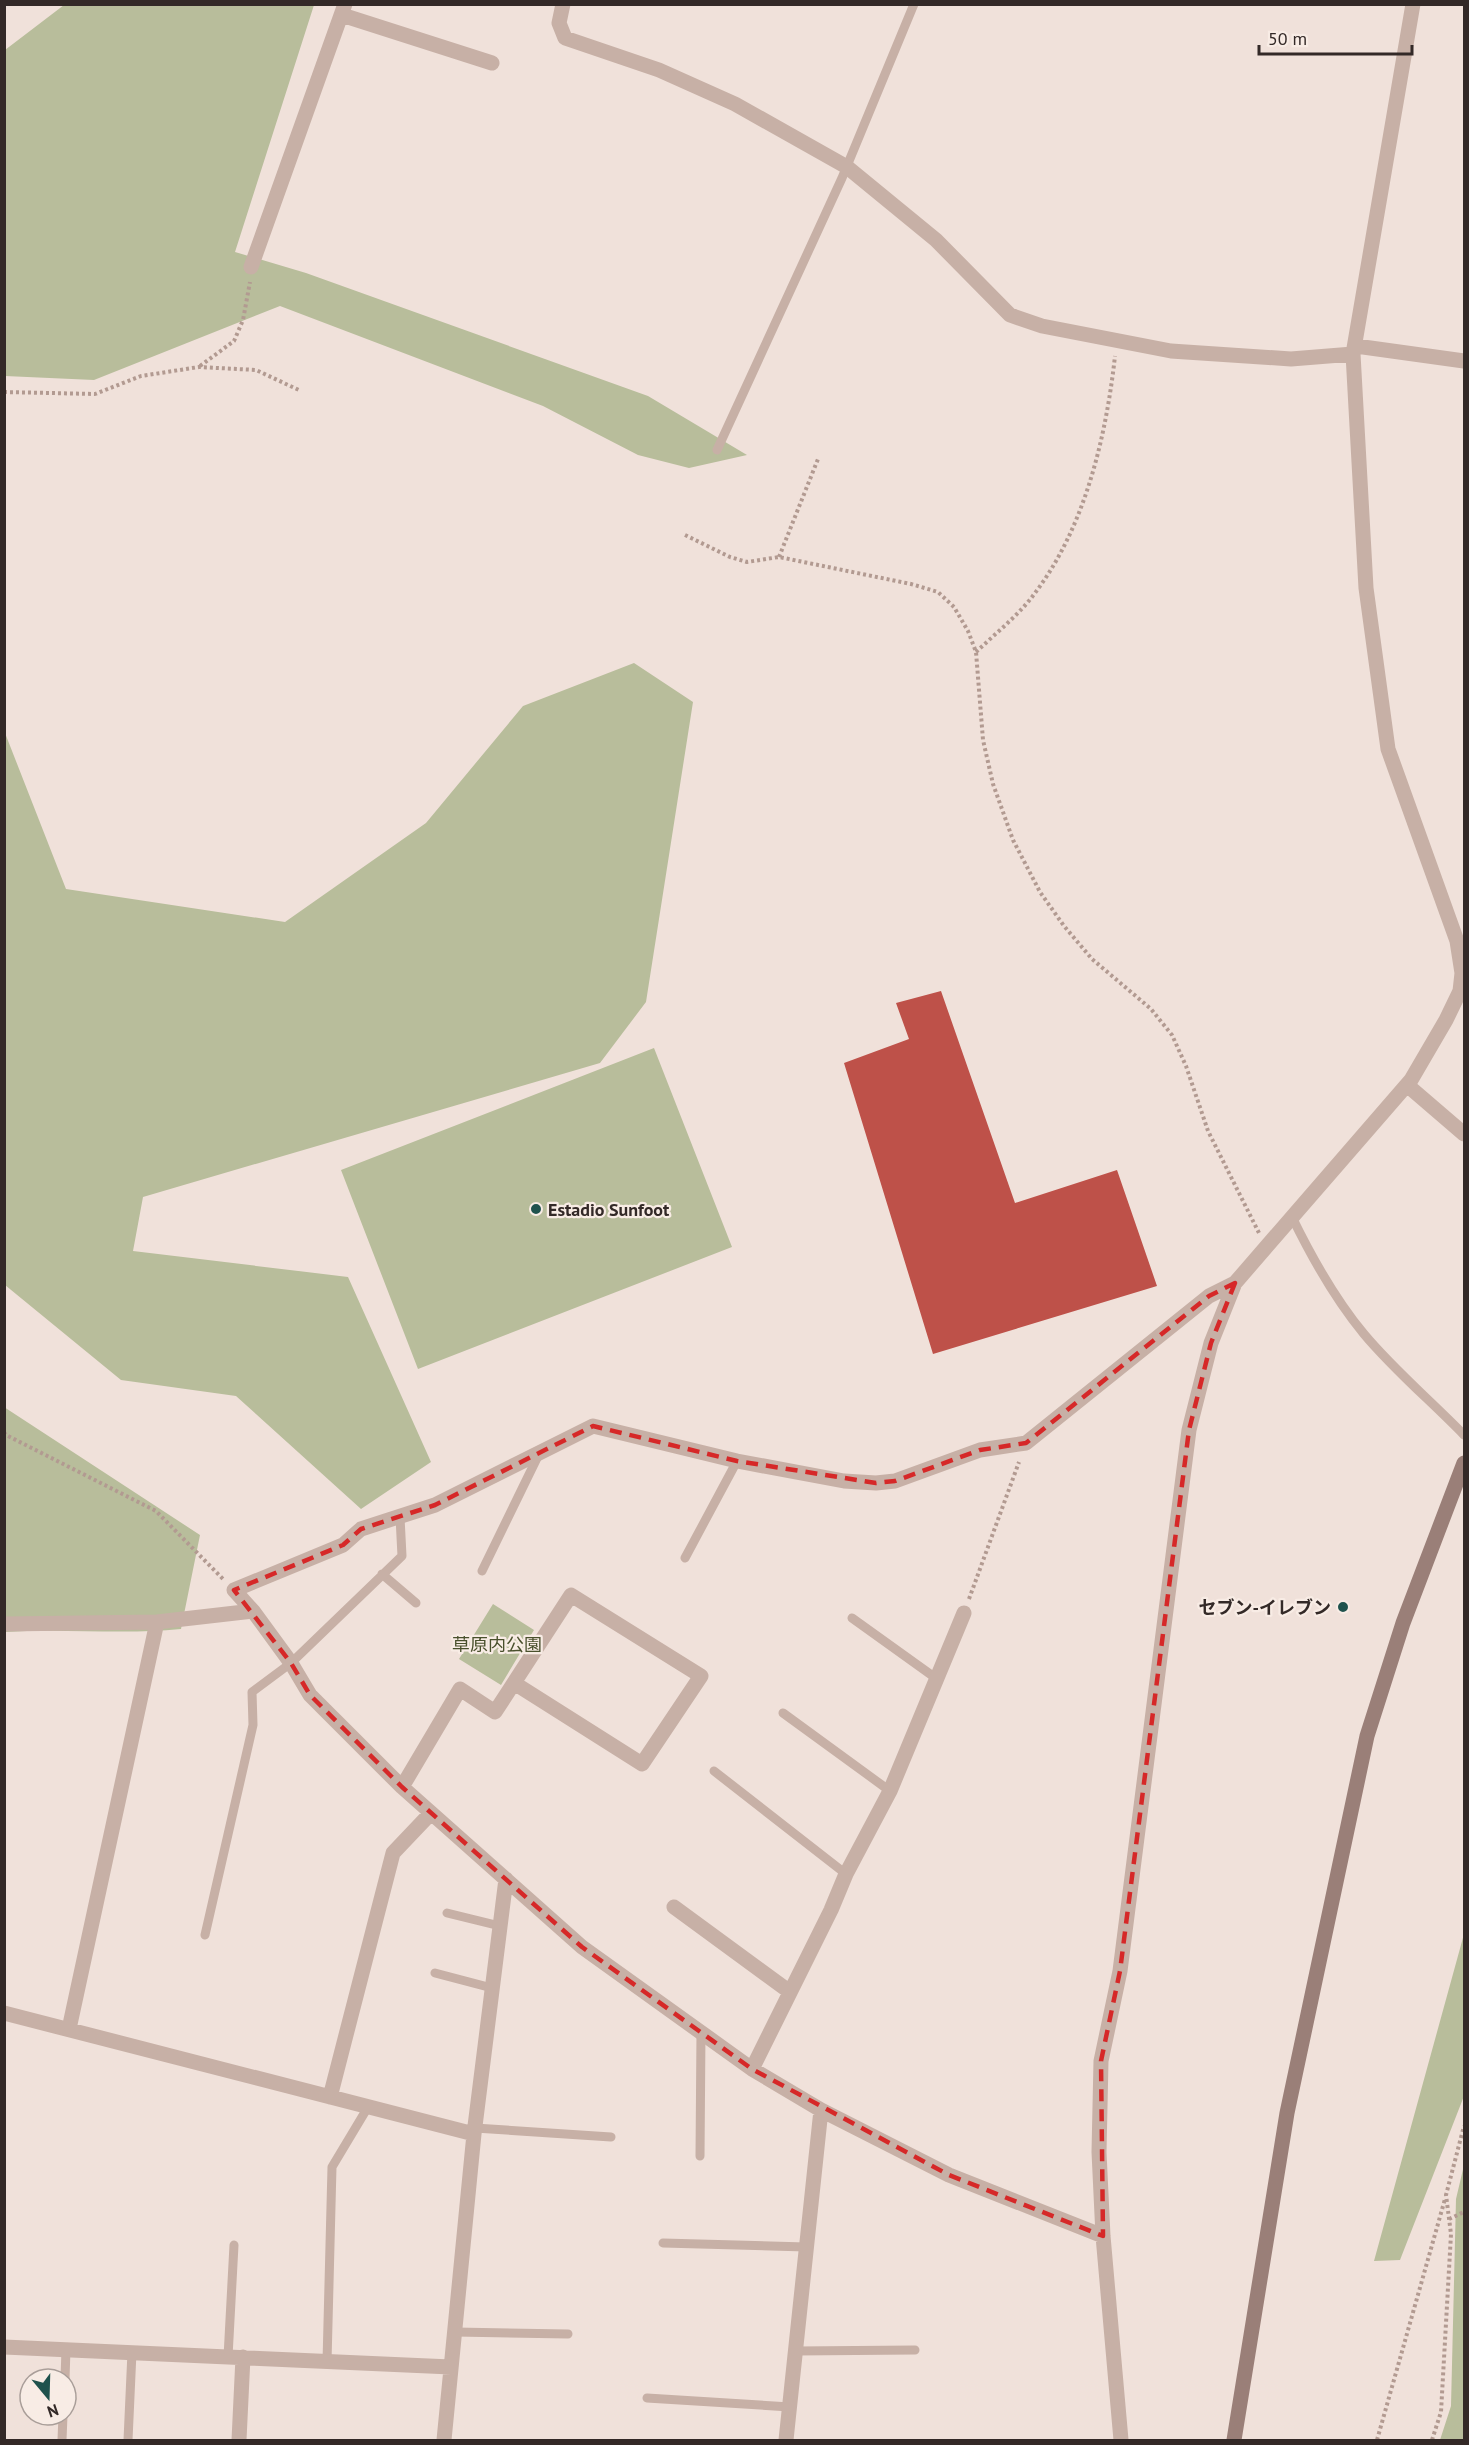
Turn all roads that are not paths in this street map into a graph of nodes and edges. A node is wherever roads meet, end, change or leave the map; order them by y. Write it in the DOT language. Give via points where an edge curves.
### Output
graph roads {
  1 [pos="563,4"];
  2 [pos="914,4"];
  3 [pos="1413,4"];
  4 [pos="343,10"];
  5 [pos="492,63"];
  6 [pos="847,167"];
  7 [pos="251,267"];
  8 [pos="1354,350"];
  9 [pos="1464,361"];
  10 [pos="717,450"];
  11 [pos="1407,1085"];
  12 [pos="1464,1134"];
  13 [pos="1292,1217"];
  14 [pos="1235,1283"];
  15 [pos="1464,1435"];
  16 [pos="539,1454"];
  17 [pos="737,1461"];
  18 [pos="1464,1463"];
  19 [pos="400,1517"];
  20 [pos="685,1558"];
  21 [pos="482,1571"];
  22 [pos="382,1574"];
  23 [pos="416,1603"];
  24 [pos="253,1611"];
  25 [pos="964,1613"];
  26 [pos="852,1618"];
  27 [pos="158,1623"];
  28 [pos="4,1624"];
  29 [pos="291,1663"];
  30 [pos="937,1678"];
  31 [pos="514,1683"];
  32 [pos="783,1713"];
  33 [pos="714,1772"];
  34 [pos="402,1787"];
  35 [pos="890,1791"];
  36 [pos="431,1813"];
  37 [pos="846,1874"];
  38 [pos="506,1879"];
  39 [pos="674,1907"];
  40 [pos="447,1913"];
  41 [pos="500,1926"];
  42 [pos="205,1935"];
  43 [pos="435,1973"];
  44 [pos="492,1988"];
  45 [pos="790,1992"];
  46 [pos="4,2013"];
  47 [pos="69,2029"];
  48 [pos="701,2032"];
  49 [pos="752,2069"];
  50 [pos="330,2097"];
  51 [pos="368,2107"];
  52 [pos="821,2110"];
  53 [pos="475,2131"];
  54 [pos="611,2137"];
  55 [pos="700,2156"];
  56 [pos="1103,2236"];
  57 [pos="663,2243"];
  58 [pos="234,2245"];
  59 [pos="806,2247"];
  60 [pos="455,2332"];
  61 [pos="568,2334"];
  62 [pos="4,2347"];
  63 [pos="66,2349"];
  64 [pos="796,2350"];
  65 [pos="915,2350"];
  66 [pos="132,2352"];
  67 [pos="235,2357"];
  68 [pos="327,2362"];
  69 [pos="65,2367"];
  70 [pos="451,2367"];
  71 [pos="647,2398"];
  72 [pos="790,2407"];
  73 [pos="128,2440"];
  74 [pos="239,2440"];
  75 [pos="444,2440"];
  76 [pos="786,2440"];
  77 [pos="1121,2440"];
  78 [pos="1234,2440"];
  1 -- 6 [label="street" via="559,23 565,38 658,70 735,104"];
  2 -- 6 [label="lane"];
  3 -- 8 [label="street"];
  4 -- 5 [label="street"];
  4 -- 7 [label="street"];
  6 -- 8 [label="street" via="936,240 1010,315 1042,326 1171,351 1291,360"];
  6 -- 10 [label="lane"];
  8 -- 9 [label="street"];
  8 -- 11 [label="street" via="1366,588 1388,749 1457,941 1462,973 1460,991 1446,1020"];
  11 -- 12 [label="street"];
  11 -- 13 [label="street"];
  13 -- 14 [label="street"];
  13 -- 15 [label="lane" via="1311,1256 1365,1335"];
  14 -- 17 [label="street" via="1209,1296 1026,1443 980,1450 895,1481 876,1483 844,1481"];
  14 -- 56 [label="street" via="1211,1343 1189,1430 1120,1971 1101,2061 1099,2152"];
  16 -- 17 [label="street" via="592,1426"];
  16 -- 19 [label="street" via="435,1505"];
  16 -- 21 [label="lane"];
  17 -- 20 [label="lane"];
  18 -- 78 [label="street" via="1403,1623 1367,1736 1287,2113"];
  19 -- 22 [label="lane" via="402,1556"];
  19 -- 24 [label="street" via="361,1529 343,1545 234,1590"];
  22 -- 23 [label="lane"];
  22 -- 29 [label="lane"];
  24 -- 27 [label="street"];
  24 -- 29 [label="street"];
  25 -- 30 [label="street"];
  26 -- 30 [label="lane"];
  27 -- 28 [label="street"];
  27 -- 47 [label="street"];
  29 -- 34 [label="street" via="310,1695"];
  29 -- 42 [label="lane" via="252,1692 253,1725"];
  30 -- 35 [label="street"];
  31 -- 31 [label="street" via="642,1764 701,1676 571,1595"];
  31 -- 34 [label="street" via="495,1712 460,1689"];
  32 -- 35 [label="lane"];
  33 -- 37 [label="lane"];
  34 -- 36 [label="street"];
  35 -- 37 [label="street"];
  36 -- 38 [label="street"];
  36 -- 50 [label="street" via="393,1853"];
  37 -- 45 [label="street"];
  38 -- 41 [label="street"];
  38 -- 48 [label="street" via="582,1947"];
  39 -- 45 [label="street"];
  40 -- 41 [label="lane"];
  41 -- 44 [label="street"];
  43 -- 44 [label="lane"];
  44 -- 53 [label="street"];
  45 -- 49 [label="street"];
  46 -- 47 [label="street"];
  47 -- 50 [label="street"];
  48 -- 49 [label="street"];
  48 -- 55 [label="lane"];
  49 -- 52 [label="street"];
  50 -- 51 [label="street"];
  51 -- 53 [label="street"];
  51 -- 68 [label="lane" via="332,2167"];
  52 -- 56 [label="street" via="949,2175"];
  52 -- 59 [label="street"];
  53 -- 54 [label="lane"];
  53 -- 60 [label="street"];
  56 -- 77 [label="street"];
  57 -- 59 [label="lane"];
  58 -- 67 [label="lane"];
  59 -- 64 [label="street"];
  60 -- 61 [label="lane"];
  60 -- 70 [label="street"];
  62 -- 63 [label="street"];
  63 -- 66 [label="street"];
  63 -- 69 [label="lane"];
  64 -- 65 [label="lane"];
  64 -- 72 [label="street"];
  66 -- 67 [label="street"];
  66 -- 73 [label="lane"];
  67 -- 68 [label="street"];
  67 -- 74 [label="street"];
  68 -- 70 [label="street"];
  70 -- 75 [label="street"];
  71 -- 72 [label="lane"];
  72 -- 76 [label="street"];
}
